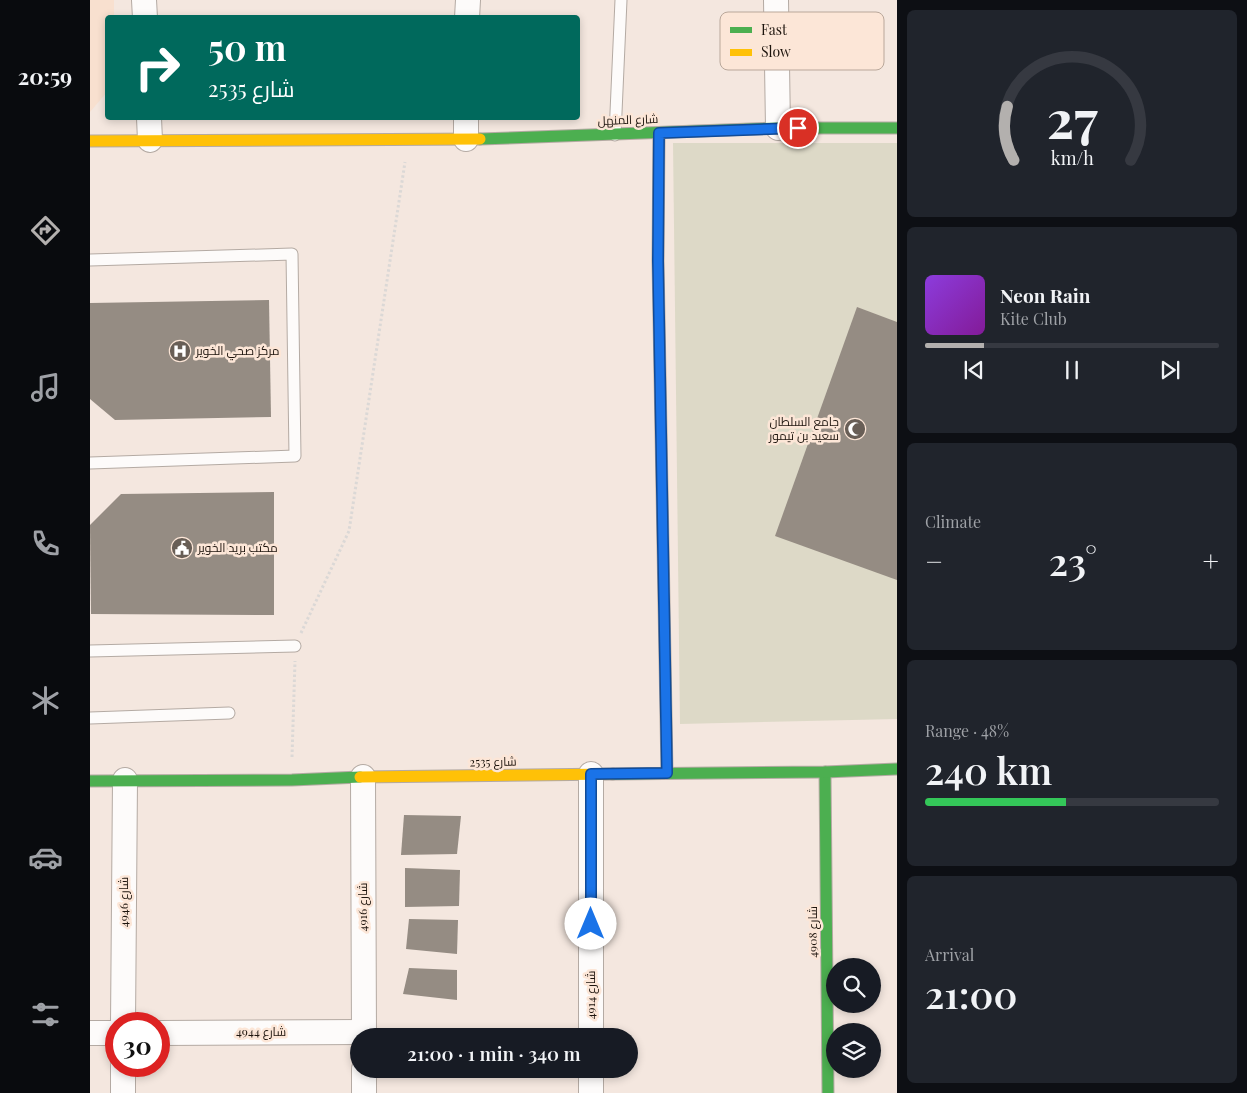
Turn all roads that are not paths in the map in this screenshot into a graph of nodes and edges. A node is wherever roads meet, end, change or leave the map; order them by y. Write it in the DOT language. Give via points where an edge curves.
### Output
graph roads {
  1 [pos="144,0"];
  2 [pos="468,0"];
  3 [pos="621,0"];
  4 [pos="145,15"];
  5 [pos="467,15"];
  6 [pos="777,70"];
  7 [pos="466,128"];
  8 [pos="778,128"];
  9 [pos="897,128"];
  10 [pos="149,129"];
  11 [pos="659,133"];
  12 [pos="615,135"];
  13 [pos="90,140"];
  14 [pos="90,260"];
  15 [pos="90,463"];
  16 [pos="295,646"];
  17 [pos="90,651"];
  18 [pos="229,713"];
  19 [pos="90,718"];
  20 [pos="897,769"];
  21 [pos="825,772"];
  22 [pos="667,773"];
  23 [pos="591,774"];
  24 [pos="363,777"];
  25 [pos="90,780"];
  26 [pos="125,780"];
  27 [pos="123,1012"];
  28 [pos="364,1028"];
  29 [pos="591,1028"];
  30 [pos="90,1033"];
  31 [pos="105,1033"];
  32 [pos="170,1033"];
  33 [pos="350,1034"];
  34 [pos="123,1077"];
  35 [pos="364,1078"];
  36 [pos="591,1078"];
  37 [pos="123,1093"];
  38 [pos="364,1093"];
  39 [pos="591,1093"];
  40 [pos="828,1093"];
  1 -- 4 [label="street"];
  2 -- 5 [label="street"];
  3 -- 12 [label="lane"];
  6 -- 8 [label="street"];
  7 -- 10 [label="street, شارع المنهل" via="408,139"];
  7 -- 12 [label="street, شارع المنهل"];
  8 -- 9 [label="street, شارع المنهل"];
  8 -- 11 [label="street, شارع المنهل"];
  10 -- 13 [label="street, شارع المنهل"];
  11 -- 12 [label="street, شارع المنهل"];
  11 -- 22 [label="lane" via="658,261"];
  14 -- 15 [label="lane" via="292,254 295,456"];
  16 -- 17 [label="lane"];
  18 -- 19 [label="lane"];
  20 -- 21 [label="street, 2535 شارع"];
  21 -- 22 [label="street, 2535 شارع"];
  21 -- 40 [label="street, 4908 شارع"];
  22 -- 23 [label="street, 2535 شارع"];
  23 -- 24 [label="street, 2535 شارع"];
  23 -- 29 [label="street, 4914 شارع"];
  24 -- 26 [label="street, 2535 شارع"];
  24 -- 28 [label="street, 4916 شارع"];
  25 -- 26 [label="street, 2535 شارع"];
  26 -- 27 [label="street, 4946 شارع"];
  30 -- 31 [label="street"];
  32 -- 33 [label="street, 4944 شارع"];
  34 -- 37 [label="street"];
  35 -- 38 [label="street"];
  36 -- 39 [label="street"];
}
